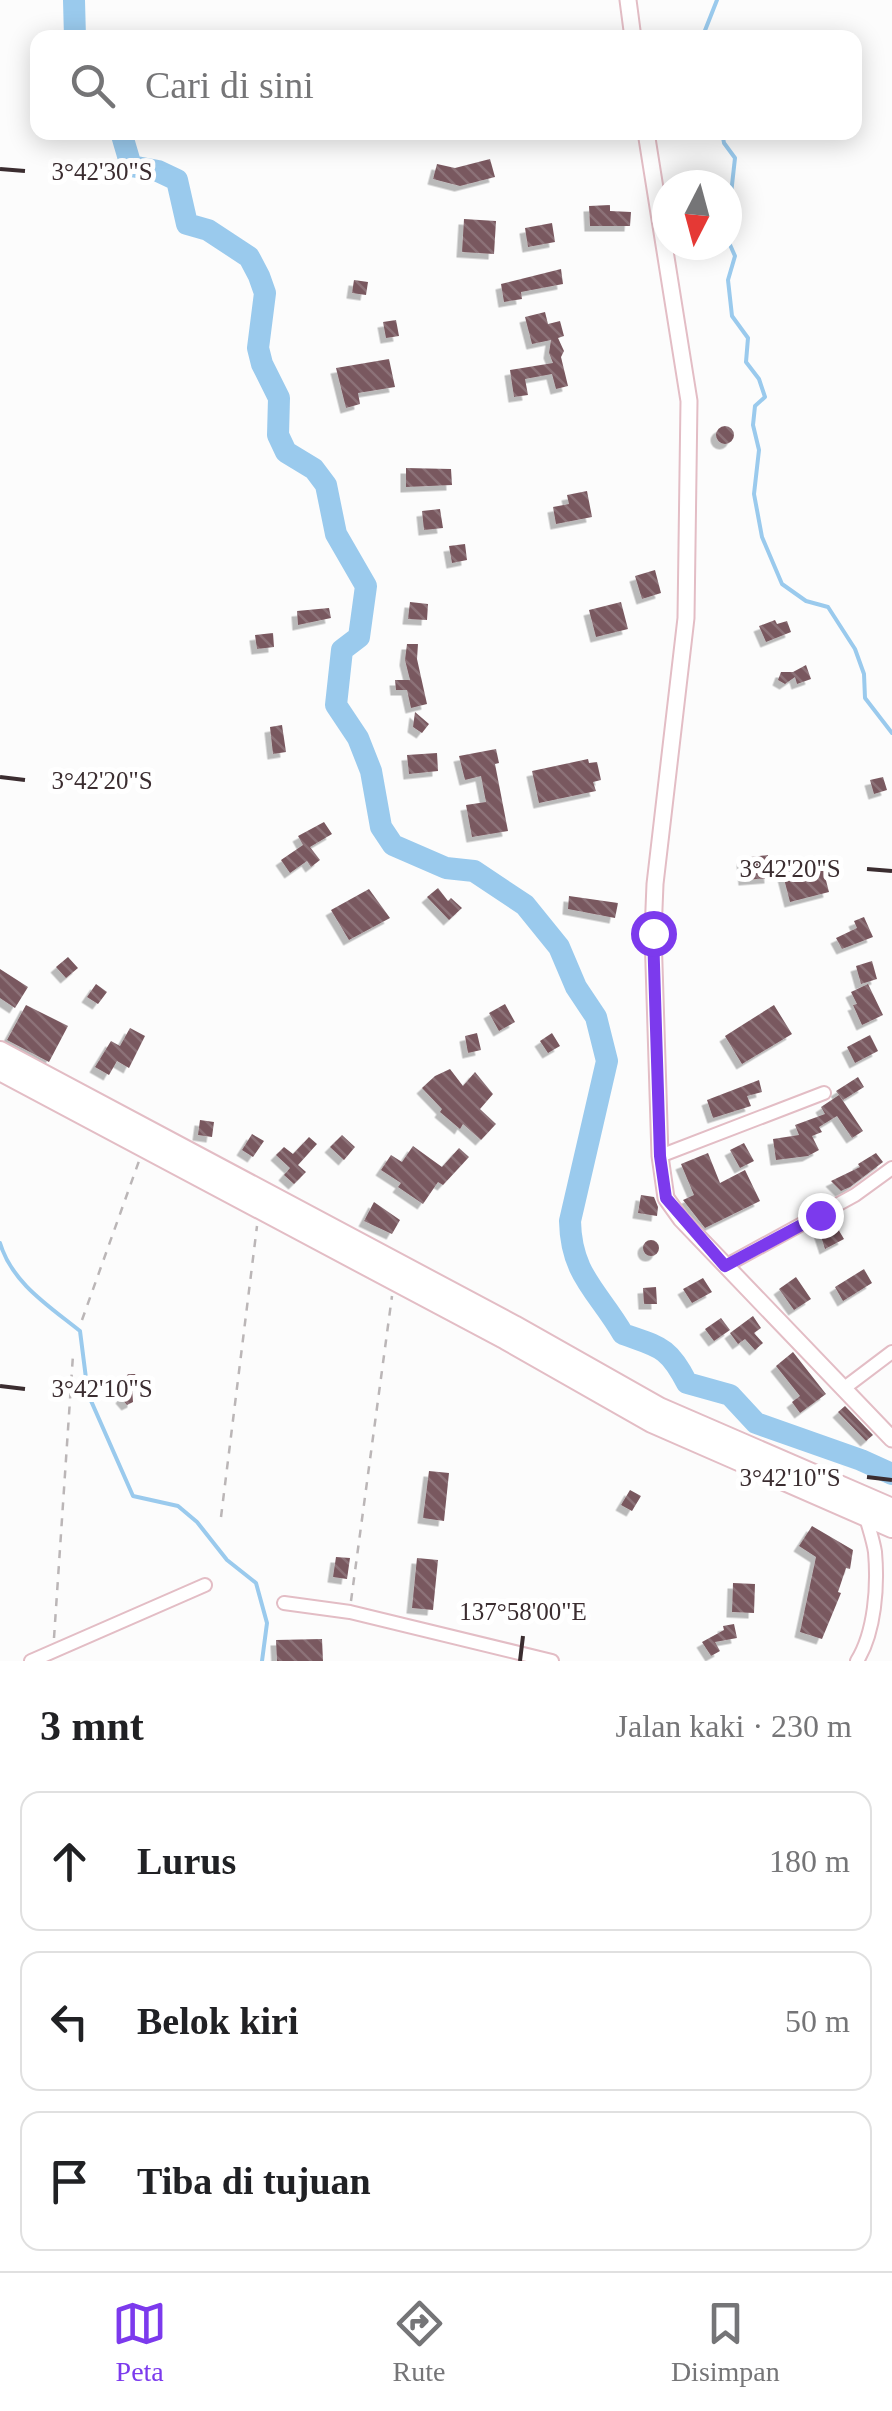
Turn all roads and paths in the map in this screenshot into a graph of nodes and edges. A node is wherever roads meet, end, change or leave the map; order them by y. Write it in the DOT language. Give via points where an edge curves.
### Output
graph roads {
  1 [pos="628,0"];
  2 [pos="633,30"];
  3 [pos="647,140"];
  4 [pos="0,1052"];
  5 [pos="0,1070"];
  6 [pos="824,1093"];
  7 [pos="144,1146"];
  8 [pos="660,1156"];
  9 [pos="892,1168"];
  10 [pos="259,1209"];
  11 [pos="725,1266"];
  12 [pos="394,1280"];
  13 [pos="82,1320"];
  14 [pos="892,1352"];
  15 [pos="73,1355"];
  16 [pos="843,1389"];
  17 [pos="892,1439"];
  18 [pos="867,1507"];
  19 [pos="892,1510"];
  20 [pos="221,1517"];
  21 [pos="892,1526"];
  22 [pos="206,1586"];
  23 [pos="284,1603"];
  24 [pos="350,1612"];
  25 [pos="53,1650"];
  26 [pos="31,1661"];
  27 [pos="552,1661"];
  28 [pos="857,1661"];
  1 -- 2 [label="street"];
  3 -- 8 [label="street" via="690,401 686,618 653,933"];
  4 -- 18 [label="highway" via="660,1408"];
  5 -- 7 [label="highway"];
  6 -- 8 [label="street"];
  7 -- 10 [label="highway"];
  7 -- 13 [label="path"];
  8 -- 11 [label="street" via="666,1198"];
  9 -- 11 [label="street"];
  10 -- 12 [label="highway"];
  10 -- 20 [label="path"];
  11 -- 16 [label="street"];
  12 -- 18 [label="highway" via="652,1422"];
  12 -- 24 [label="path"];
  14 -- 16 [label="street"];
  15 -- 25 [label="path"];
  16 -- 17 [label="street"];
  18 -- 19 [label="highway"];
  18 -- 21 [label="highway"];
  18 -- 28 [label="street" via="874,1598"];
  22 -- 25 [label="street"];
  23 -- 24 [label="street"];
  24 -- 27 [label="street"];
  25 -- 26 [label="street"];
}
